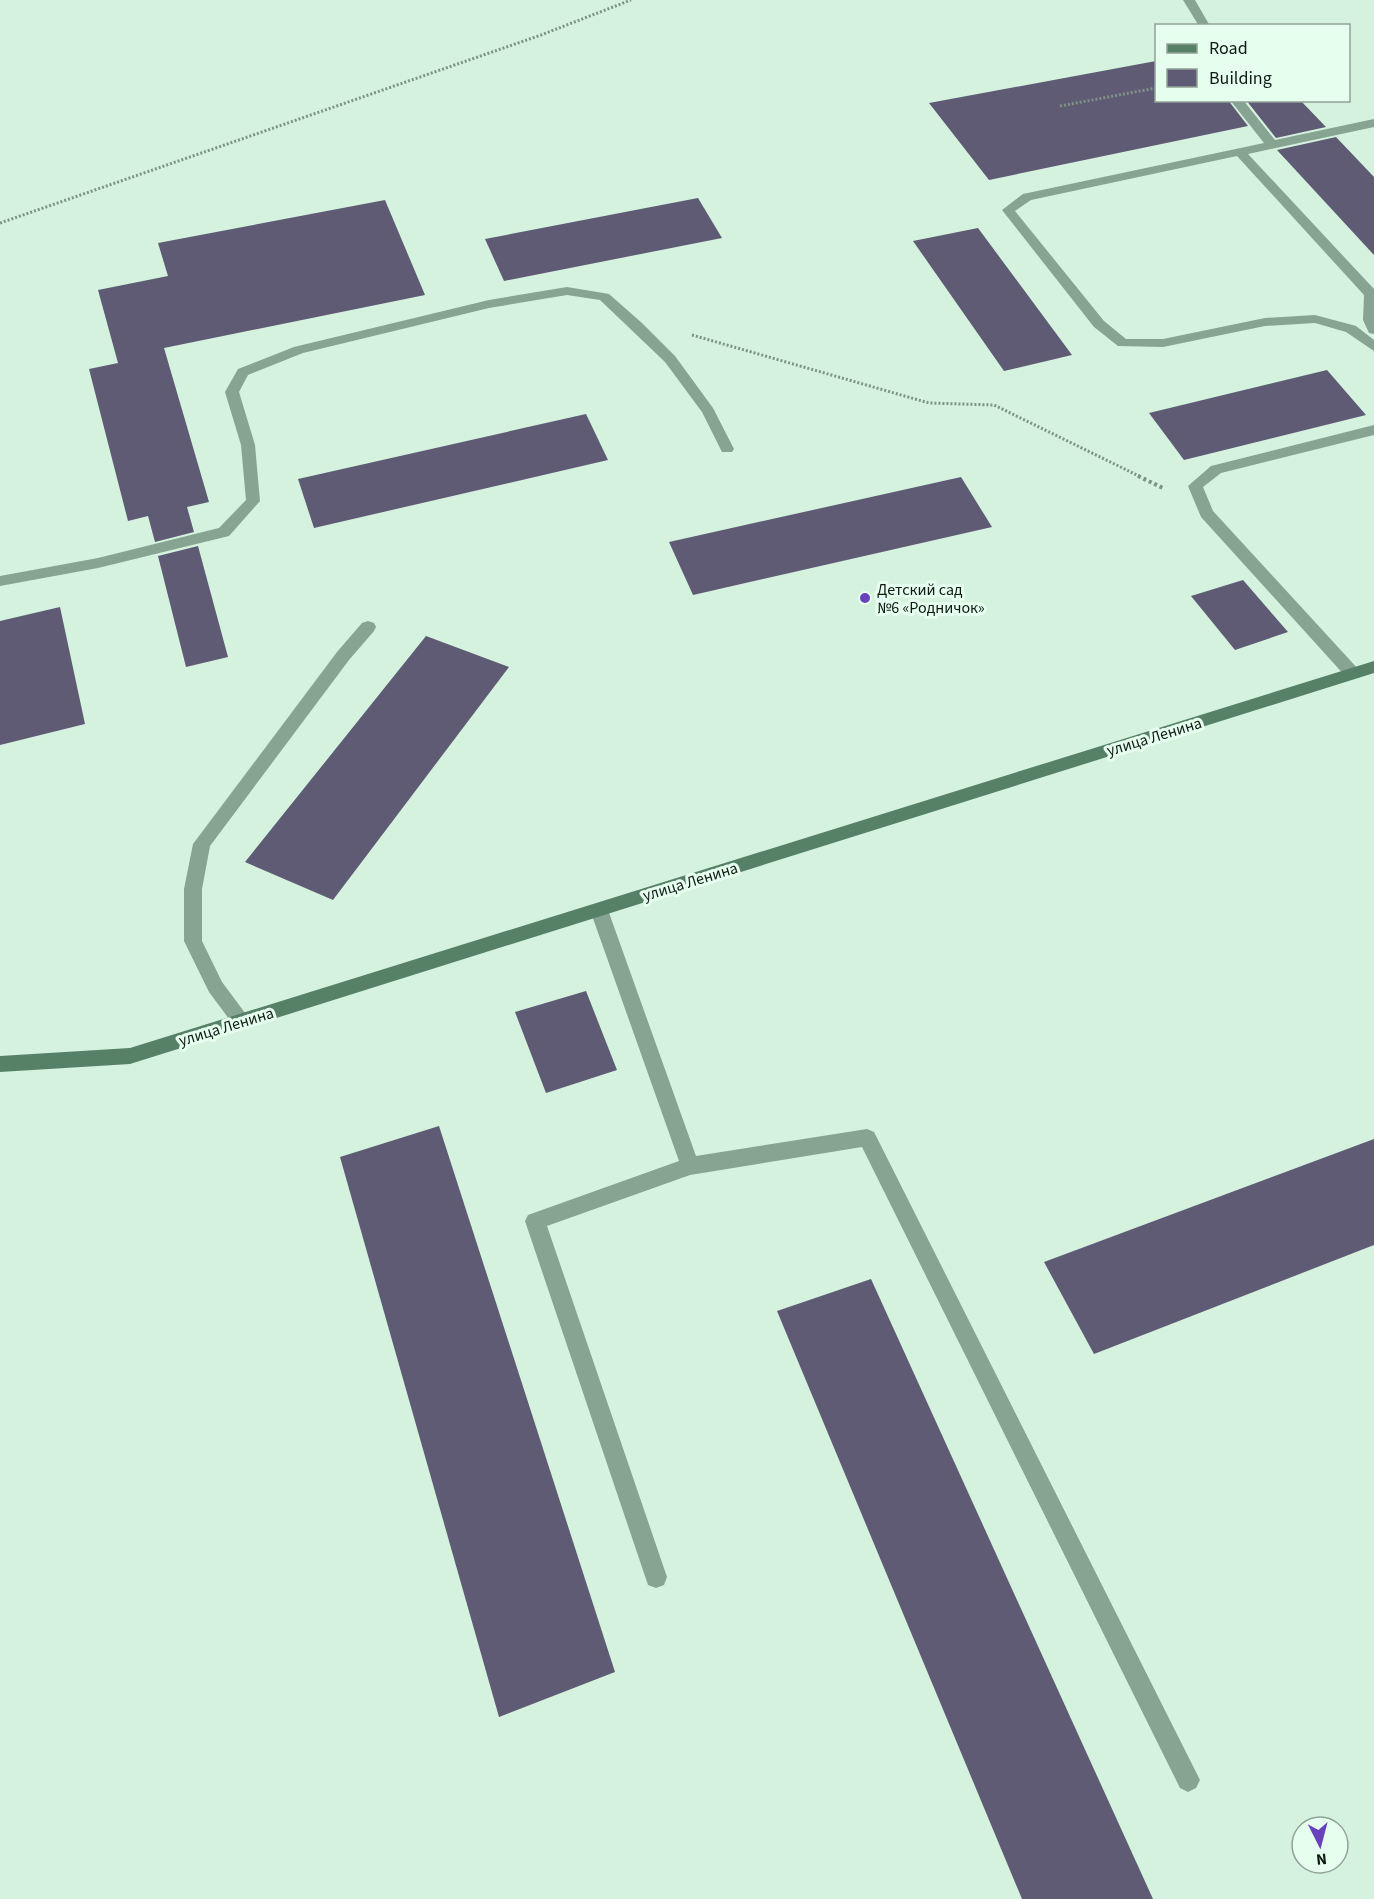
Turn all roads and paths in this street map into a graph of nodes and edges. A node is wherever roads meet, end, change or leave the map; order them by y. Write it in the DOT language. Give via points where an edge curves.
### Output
graph roads {
  1 [pos="631,0"];
  2 [pos="1189,0"];
  3 [pos="1204,24"];
  4 [pos="1155,88"];
  5 [pos="1238,102"];
  6 [pos="1060,106"];
  7 [pos="1374,123"];
  8 [pos="1272,145"];
  9 [pos="1240,152"];
  10 [pos="0,224"];
  11 [pos="1374,330"];
  12 [pos="688,334"];
  13 [pos="1374,347"];
  14 [pos="1374,430"];
  15 [pos="727,449"];
  16 [pos="1206,513"];
  17 [pos="0,581"];
  18 [pos="368,627"];
  19 [pos="1374,667"];
  20 [pos="1353,674"];
  21 [pos="599,910"];
  22 [pos="242,1021"];
  23 [pos="0,1064"];
  24 [pos="690,1166"];
  25 [pos="656,1577"];
  26 [pos="1188,1780"];
  1 -- 10 [label="path"];
  2 -- 3 [label="lane"];
  4 -- 6 [label="path"];
  5 -- 8 [label="lane"];
  7 -- 8 [label="lane"];
  8 -- 9 [label="lane"];
  9 -- 11 [label="lane" via="1371,294 1370,320"];
  9 -- 13 [label="lane" via="1027,197 1008,210 1099,324 1123,343 1163,343 1265,322 1315,319 1351,328"];
  12 -- 16 [label="path" via="929,403 994,405 1156,484"];
  14 -- 16 [label="lane" via="1216,469 1195,486"];
  15 -- 17 [label="lane" via="708,411 670,359 604,297 567,291 489,304 299,350 243,372 232,392 244,421 252,460 253,501 224,532"];
  16 -- 20 [label="lane"];
  18 -- 22 [label="lane" via="202,844 193,889 193,941 215,987"];
  19 -- 20 [label="street, улица Ленина"];
  20 -- 21 [label="street, улица Ленина"];
  21 -- 22 [label="street, улица Ленина"];
  21 -- 24 [label="lane"];
  22 -- 23 [label="street, улица Ленина" via="130,1056"];
  24 -- 25 [label="lane" via="535,1221"];
  24 -- 26 [label="lane" via="867,1138"];
}
